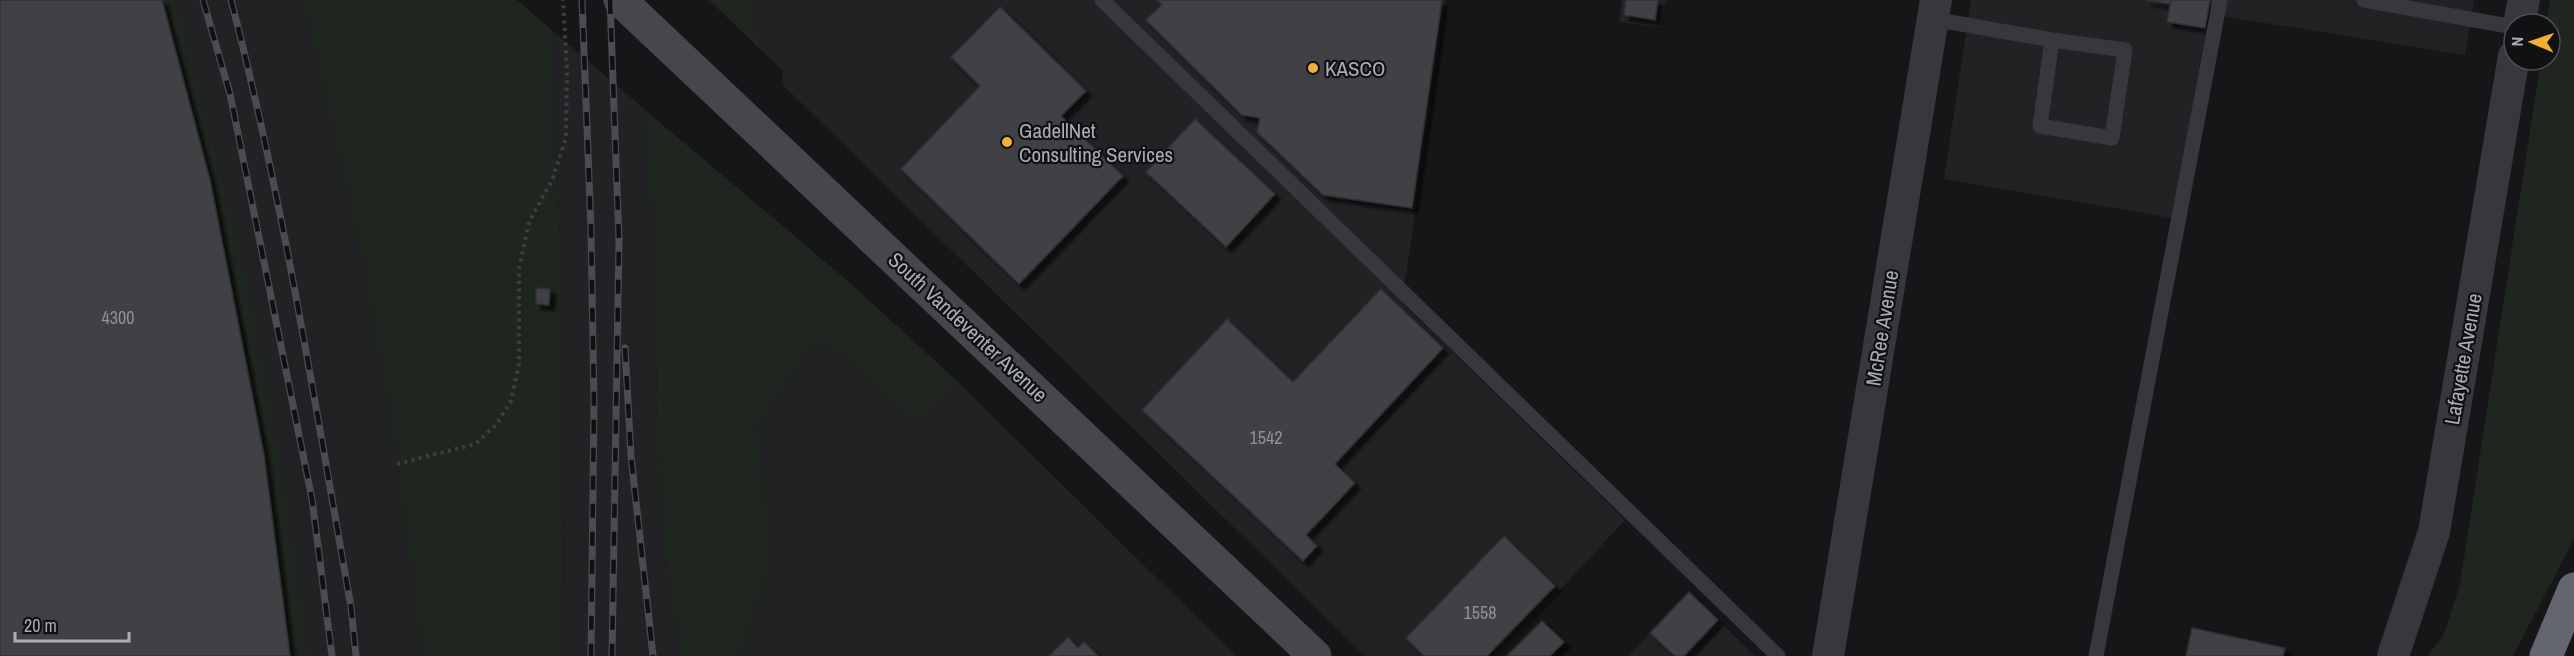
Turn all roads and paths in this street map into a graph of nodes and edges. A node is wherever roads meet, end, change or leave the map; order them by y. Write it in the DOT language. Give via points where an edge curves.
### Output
graph roads {
  1 [pos="563,0"];
  2 [pos="620,0"];
  3 [pos="1102,0"];
  4 [pos="2220,0"];
  5 [pos="2364,0"];
  6 [pos="2413,4"];
  7 [pos="1934,10"];
  8 [pos="2502,24"];
  9 [pos="2052,40"];
  10 [pos="2511,72"];
  11 [pos="397,464"];
  12 [pos="2574,589"];
  13 [pos="1315,656"];
  14 [pos="1778,656"];
  15 [pos="1828,656"];
  16 [pos="2096,656"];
  17 [pos="2393,656"];
  18 [pos="2546,656"];
  1 -- 11 [label="path" via="566,138 552,180 529,222 519,269 519,364 511,401 496,425 475,444"];
  2 -- 13 [label="main road, South Vandeventer Avenue"];
  3 -- 14 [label="lane"];
  4 -- 16 [label="lane"];
  5 -- 6 [label="lane"];
  6 -- 8 [label="lane"];
  7 -- 9 [label="lane"];
  7 -- 15 [label="street, McRee Avenue"];
  9 -- 9 [label="lane" via="2040,126 2112,138 2125,50"];
  10 -- 17 [label="street, Lafayette Avenue" via="2434,532"];
  12 -- 18 [label="highway"];
}
